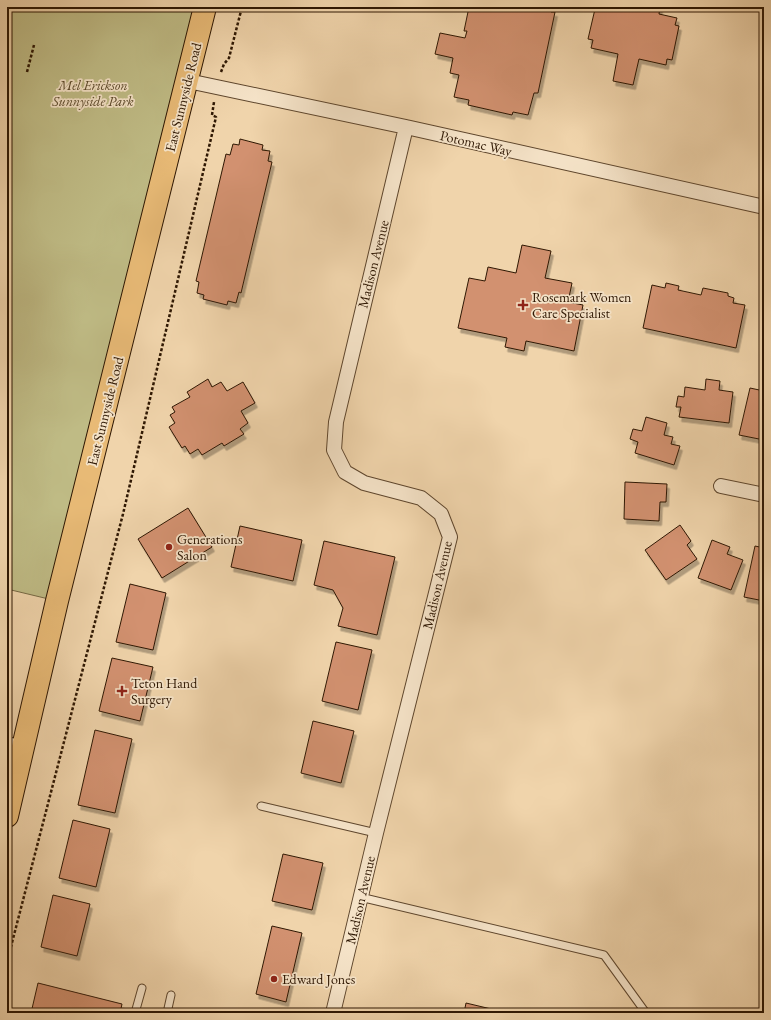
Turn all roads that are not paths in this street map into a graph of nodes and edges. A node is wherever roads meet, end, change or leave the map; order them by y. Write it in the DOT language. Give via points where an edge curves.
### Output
graph roads {
  1 [pos="205,7"];
  2 [pos="188,80"];
  3 [pos="406,127"];
  4 [pos="764,207"];
  5 [pos="721,486"];
  6 [pos="764,495"];
  7 [pos="15,746"];
  8 [pos="260,806"];
  9 [pos="7,816"];
  10 [pos="376,833"];
  11 [pos="360,897"];
  12 [pos="142,988"];
  13 [pos="172,995"];
  14 [pos="136,1013"];
  15 [pos="167,1013"];
  16 [pos="333,1013"];
  17 [pos="646,1013"];
  1 -- 2 [label="main road, East Sunnyside Road"];
  2 -- 3 [label="street, Potomac Way"];
  2 -- 7 [label="main road, East Sunnyside Road" via="58,601"];
  3 -- 4 [label="street, Potomac Way"];
  3 -- 10 [label="street, Madison Avenue" via="336,419 334,450 345,472 364,483 421,498 441,514 450,537"];
  5 -- 6 [label="street"];
  7 -- 9 [label="main road, East Sunnyside Road"];
  8 -- 10 [label="lane"];
  10 -- 11 [label="street, Madison Avenue"];
  11 -- 16 [label="street, Madison Avenue"];
  11 -- 17 [label="lane" via="604,955"];
  12 -- 14 [label="lane"];
  13 -- 15 [label="lane"];
}
